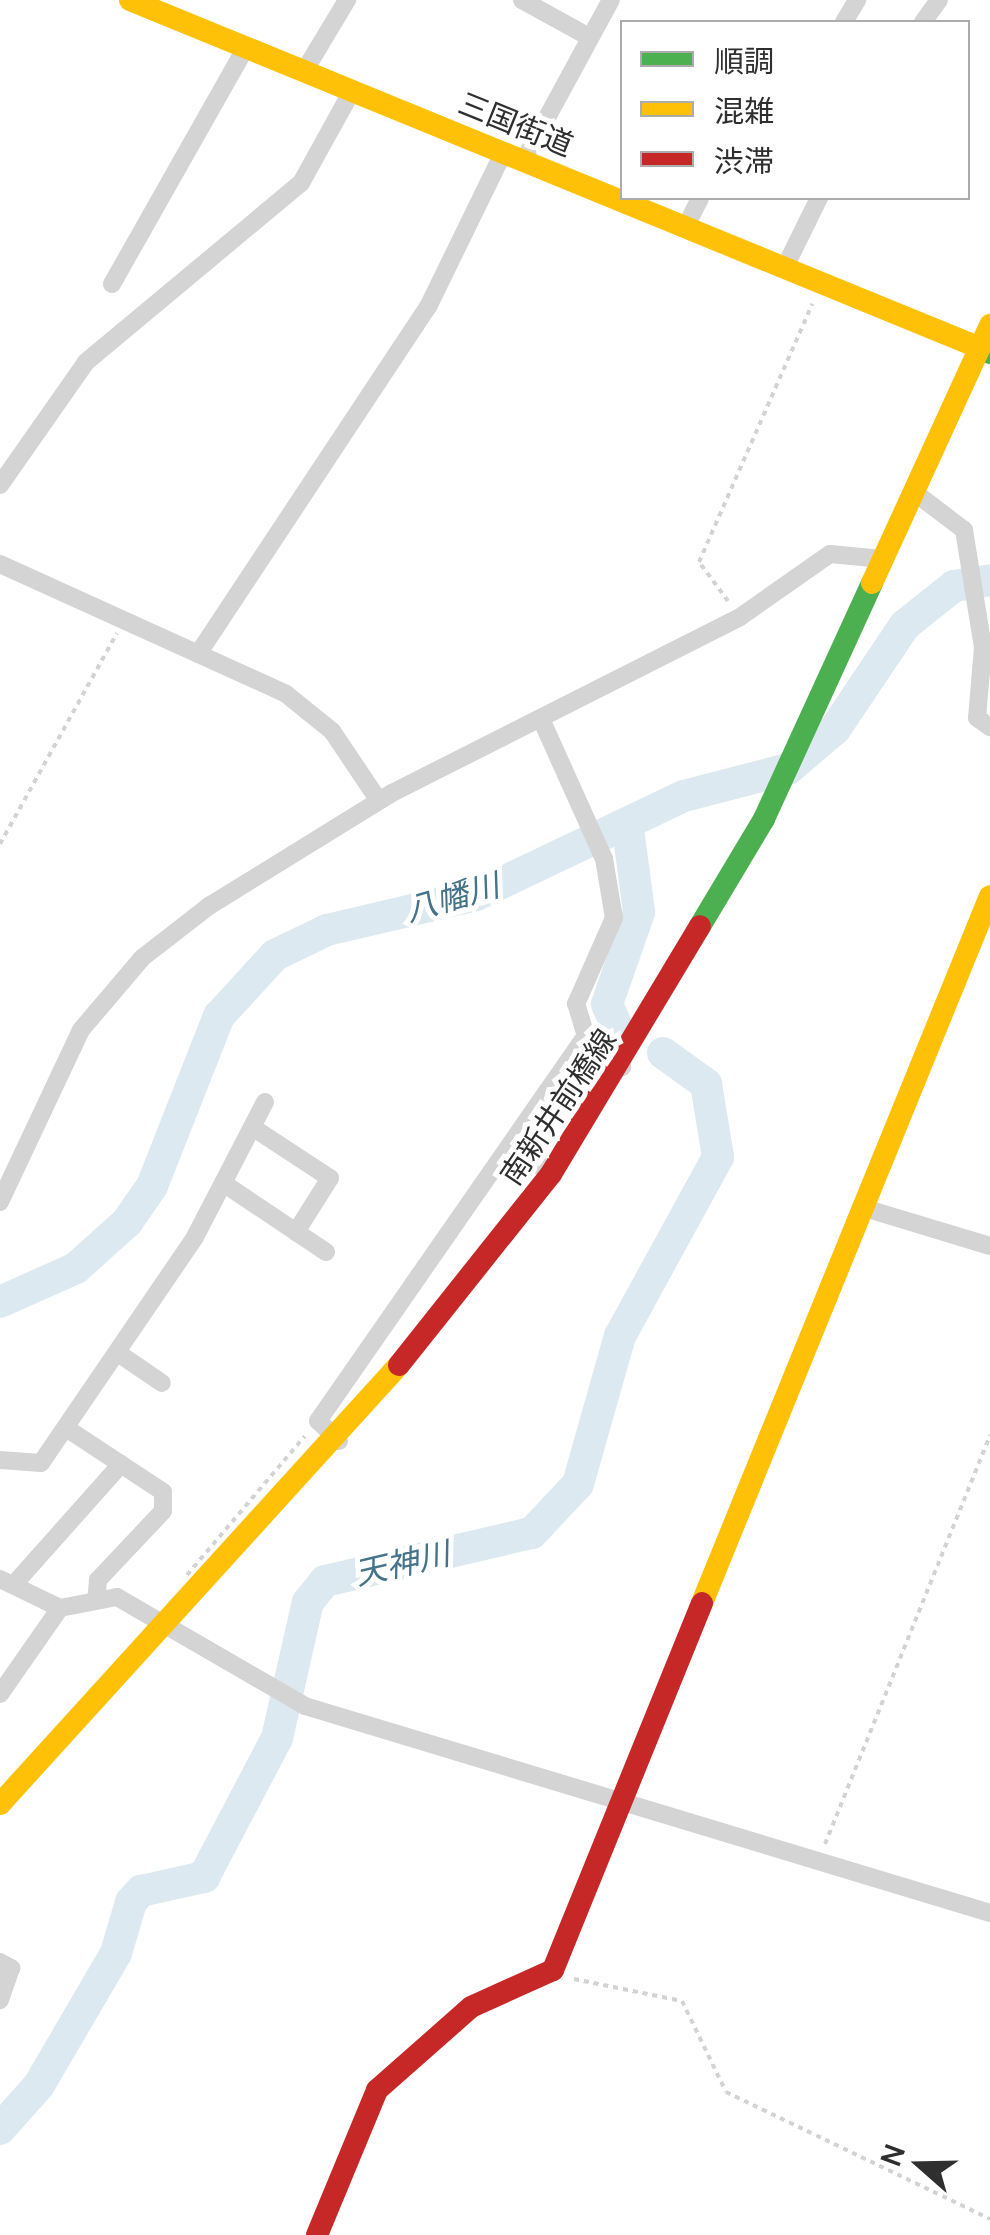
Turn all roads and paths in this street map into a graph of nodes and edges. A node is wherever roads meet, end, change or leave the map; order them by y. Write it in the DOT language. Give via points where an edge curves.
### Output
graph roads {
  1 [pos="130,0"];
  2 [pos="346,0"];
  3 [pos="522,0"];
  4 [pos="611,0"];
  5 [pos="939,0"];
  6 [pos="924,20"];
  7 [pos="589,37"];
  8 [pos="246,46"];
  9 [pos="305,70"];
  10 [pos="353,89"];
  11 [pos="514,156"];
  12 [pos="620,198"];
  13 [pos="626,200"];
  14 [pos="699,200"];
  15 [pos="818,200"];
  16 [pos="687,224"];
  17 [pos="786,266"];
  18 [pos="823,281"];
  19 [pos="112,284"];
  20 [pos="990,326"];
  21 [pos="983,350"];
  22 [pos="0,485"];
  23 [pos="914,492"];
  24 [pos="883,559"];
  25 [pos="0,564"];
  26 [pos="740,617"];
  27 [pos="124,620"];
  28 [pos="198,654"];
  29 [pos="543,723"];
  30 [pos="990,726"];
  31 [pos="378,801"];
  32 [pos="0,844"];
  33 [pos="990,896"];
  34 [pos="582,1045"];
  35 [pos="622,1067"];
  36 [pos="265,1102"];
  37 [pos="252,1128"];
  38 [pos="516,1148"];
  39 [pos="8,1163"];
  40 [pos="551,1174"];
  41 [pos="223,1184"];
  42 [pos="0,1202"];
  43 [pos="861,1207"];
  44 [pos="296,1232"];
  45 [pos="990,1246"];
  46 [pos="326,1252"];
  47 [pos="118,1354"];
  48 [pos="162,1382"];
  49 [pos="318,1421"];
  50 [pos="66,1428"];
  51 [pos="990,1435"];
  52 [pos="339,1441"];
  53 [pos="0,1460"];
  54 [pos="121,1464"];
  55 [pos="8,1580"];
  56 [pos="200,1591"];
  57 [pos="96,1601"];
  58 [pos="60,1608"];
  59 [pos="167,1626"];
  60 [pos="0,1694"];
  61 [pos="1,1801"];
  62 [pos="620,1802"];
  63 [pos="818,1863"];
  64 [pos="990,1913"];
  65 [pos="0,1962"];
  66 [pos="553,1970"];
  67 [pos="0,2000"];
  68 [pos="990,2219"];
  69 [pos="317,2235"];
  1 -- 8 [label="street, 三国街道"];
  2 -- 9 [label="street"];
  3 -- 7 [label="street"];
  4 -- 7 [label="street"];
  5 -- 6 [label="street"];
  7 -- 11 [label="street"];
  8 -- 9 [label="street, 三国街道"];
  8 -- 19 [label="street"];
  9 -- 10 [label="street, 三国街道"];
  10 -- 11 [label="street, 三国街道"];
  10 -- 22 [label="street" via="301,182 86,362"];
  11 -- 12 [label="street, 三国街道"];
  11 -- 28 [label="street" via="428,307"];
  13 -- 16 [label="street, 三国街道"];
  14 -- 16 [label="street"];
  15 -- 17 [label="street"];
  16 -- 17 [label="street, 三国街道"];
  17 -- 18 [label="street, 三国街道"];
  18 -- 21 [label="street, 三国街道"];
  18 -- 26 [label="path" via="699,562"];
  20 -- 21 [label="street, 南新井前橋線"];
  21 -- 23 [label="street, 南新井前橋線"];
  23 -- 24 [label="street, 南新井前橋線"];
  23 -- 30 [label="street" via="964,530 979,602 976,707"];
  24 -- 26 [label="street" via="830,554"];
  24 -- 35 [label="street, 南新井前橋線" via="764,819"];
  25 -- 27 [label="street"];
  26 -- 29 [label="street"];
  27 -- 28 [label="street"];
  27 -- 32 [label="path"];
  28 -- 31 [label="street" via="286,694 332,730"];
  29 -- 31 [label="street"];
  29 -- 34 [label="street" via="604,860 614,918 576,1004"];
  31 -- 39 [label="street" via="142,958 80,1030"];
  33 -- 43 [label="street"];
  34 -- 35 [label="street"];
  34 -- 38 [label="street"];
  35 -- 40 [label="street, 南新井前橋線"];
  36 -- 37 [label="street"];
  37 -- 41 [label="street"];
  37 -- 44 [label="street" via="330,1178"];
  38 -- 40 [label="street"];
  38 -- 49 [label="street"];
  39 -- 42 [label="street"];
  40 -- 52 [label="street, 南新井前橋線"];
  41 -- 44 [label="street"];
  41 -- 47 [label="street"];
  43 -- 45 [label="street"];
  43 -- 62 [label="street"];
  44 -- 46 [label="street"];
  47 -- 48 [label="street"];
  47 -- 50 [label="street"];
  49 -- 52 [label="street"];
  49 -- 56 [label="path" via="184,1571"];
  50 -- 53 [label="street" via="41,1463"];
  50 -- 54 [label="street"];
  51 -- 63 [label="path"];
  52 -- 56 [label="street, 南新井前橋線"];
  54 -- 55 [label="street"];
  54 -- 57 [label="street" via="164,1492 163,1512 98,1580"];
  55 -- 58 [label="street"];
  56 -- 59 [label="street, 南新井前橋線"];
  57 -- 58 [label="street"];
  57 -- 59 [label="street" via="117,1597"];
  58 -- 60 [label="street"];
  59 -- 61 [label="street, 南新井前橋線"];
  59 -- 62 [label="street" via="306,1706"];
  62 -- 63 [label="street"];
  62 -- 66 [label="street"];
  63 -- 64 [label="street"];
  65 -- 67 [label="street" via="11,1968"];
  66 -- 68 [label="path" via="682,2001 726,2092"];
  66 -- 69 [label="street" via="470,2007 377,2090"];
}
